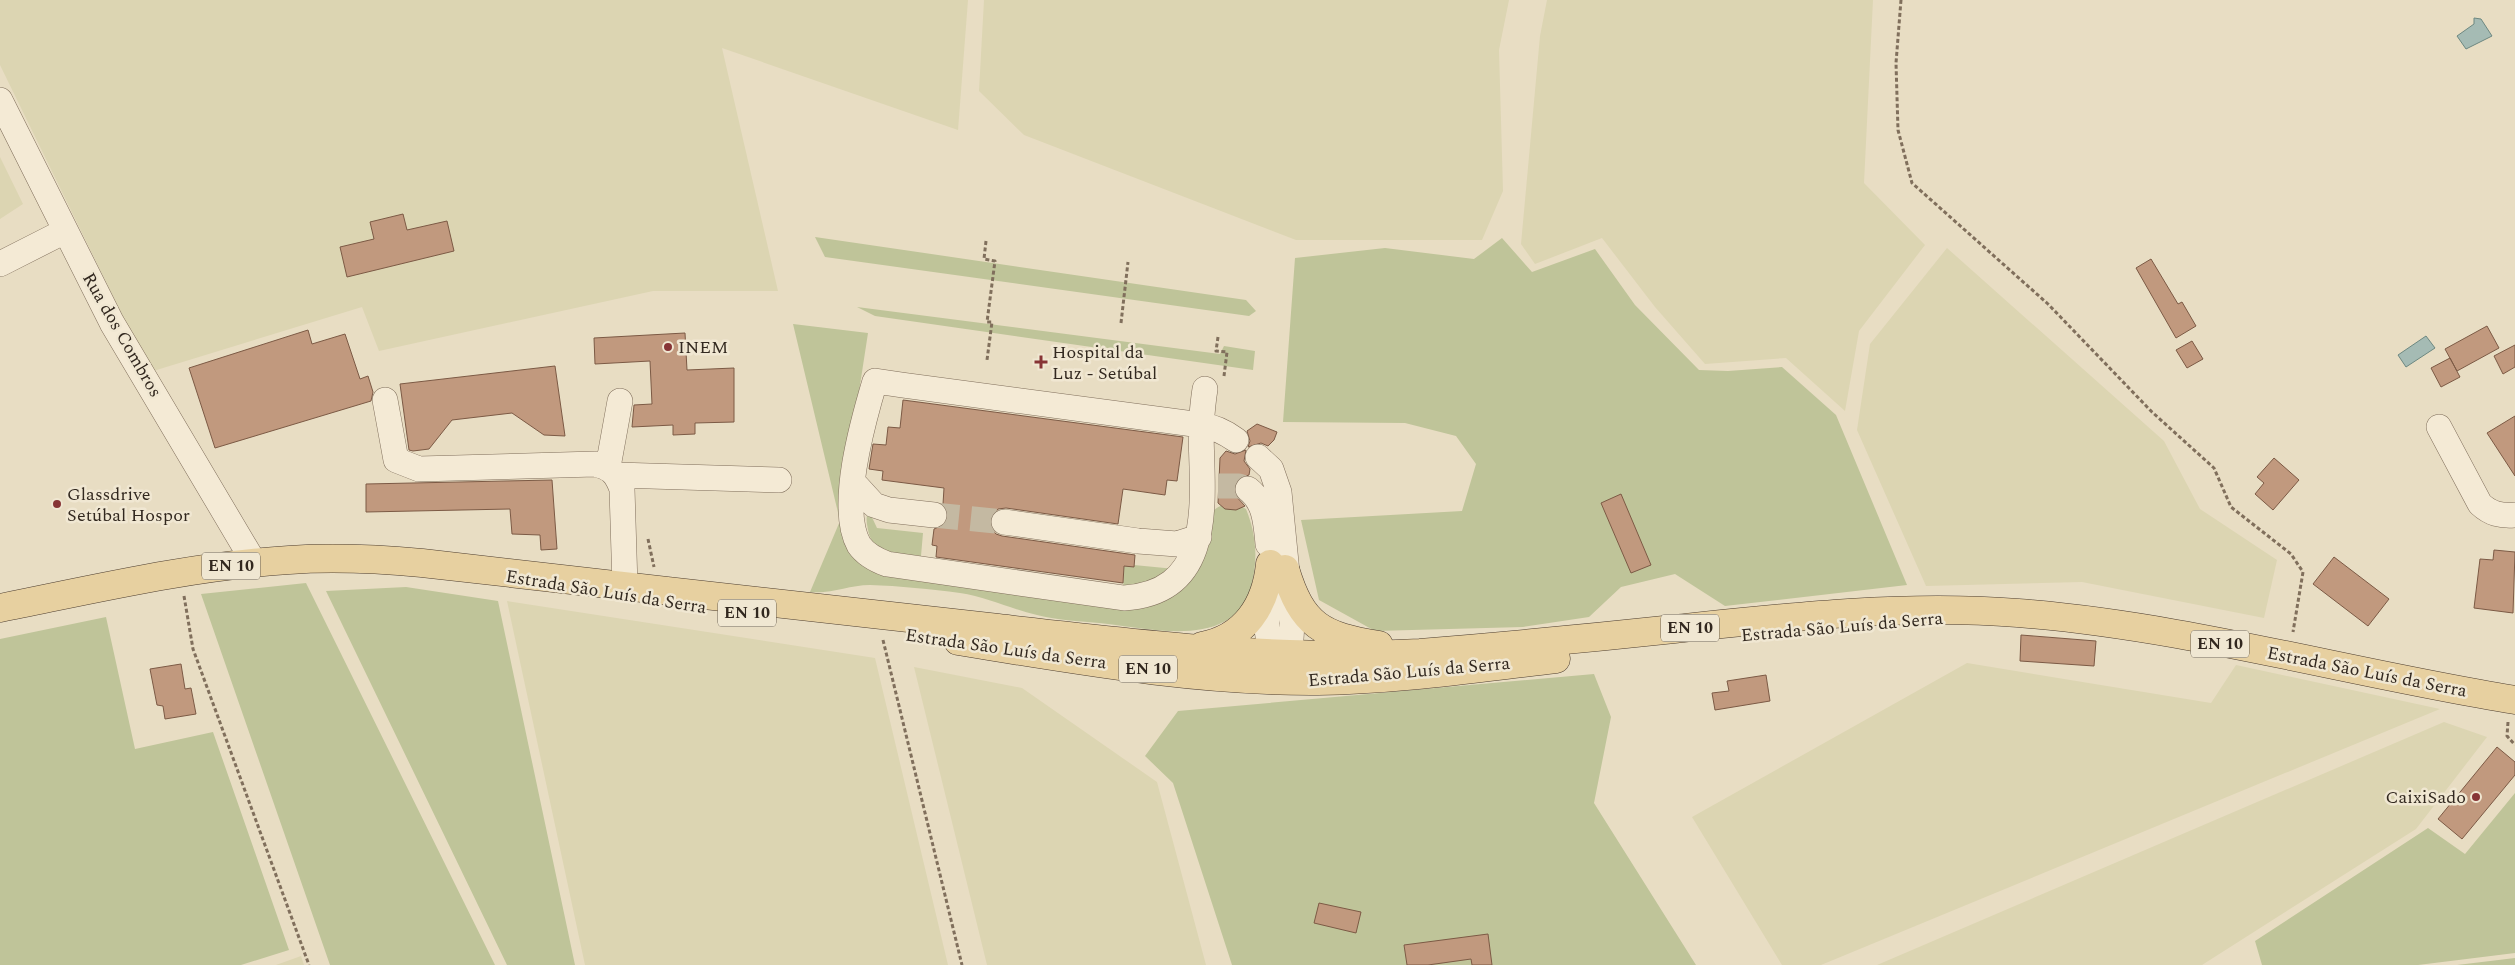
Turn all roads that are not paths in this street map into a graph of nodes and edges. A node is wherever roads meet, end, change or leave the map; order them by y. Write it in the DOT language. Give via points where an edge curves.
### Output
graph roads {
  1 [pos="0,100"];
  2 [pos="65,231"];
  3 [pos="0,264"];
  4 [pos="1214,385"];
  5 [pos="385,400"];
  6 [pos="620,401"];
  7 [pos="1201,425"];
  8 [pos="2439,428"];
  9 [pos="1236,440"];
  10 [pos="1258,457"];
  11 [pos="612,471"];
  12 [pos="779,480"];
  13 [pos="853,482"];
  14 [pos="1248,489"];
  15 [pos="934,515"];
  16 [pos="2515,515"];
  17 [pos="1004,522"];
  18 [pos="1198,537"];
  19 [pos="422,563"];
  20 [pos="255,564"];
  21 [pos="1278,567"];
  22 [pos="625,586"];
  23 [pos="0,608"];
  24 [pos="2102,623"];
  25 [pos="1189,648"];
  26 [pos="1450,650"];
  27 [pos="1271,663"];
  28 [pos="2515,700"];
  1 -- 2 [label="street, Rua dos Combros"];
  2 -- 3 [label="street"];
  2 -- 20 [label="street, Rua dos Combros" via="112,323"];
  4 -- 7 [label="street"];
  5 -- 11 [label="street" via="396,460 419,469 594,464"];
  6 -- 11 [label="street"];
  7 -- 9 [label="street" via="1222,430"];
  7 -- 13 [label="street" via="875,382 864,417"];
  7 -- 18 [label="street" via="1211,493"];
  8 -- 16 [label="street" via="2480,504 2489,512"];
  10 -- 21 [label="street" via="1271,469 1279,492"];
  11 -- 12 [label="street"];
  11 -- 22 [label="street" via="622,489"];
  13 -- 15 [label="street" via="874,506"];
  13 -- 18 [label="street" via="850,515 853,530 860,546 872,558 887,564 1124,598 1138,597 1164,588 1185,569"];
  14 -- 21 [label="street" via="1255,494 1264,511"];
  17 -- 18 [label="street" via="1148,542 1177,544"];
  19 -- 20 [label="main road, Estrada São Luís da Serra / EN 10" via="352,559"];
  19 -- 22 [label="main road, Estrada São Luís da Serra / EN 10"];
  19 -- 27 [label="main road, Estrada São Luís da Serra / EN 10" via="1073,660 1151,669"];
  20 -- 23 [label="main road, Estrada São Luís da Serra / EN 10" via="180,574"];
  21 -- 25 [label="main road" via="1259,608 1241,628 1226,639"];
  21 -- 26 [label="main road" via="1298,605 1308,618 1327,632 1390,647"];
  21 -- 27 [label="street" via="1292,633 1289,645"];
  22 -- 25 [label="main road, Estrada São Luís da Serra / EN 10"];
  24 -- 26 [label="main road, Estrada São Luís da Serra / EN 10" via="1981,611 1874,612"];
  24 -- 27 [label="main road, Estrada São Luís da Serra / EN 10" via="2015,617 1882,621 1431,674 1351,680"];
  24 -- 28 [label="main road, Estrada São Luís da Serra / EN 10"];
  25 -- 27 [label="main road, Estrada São Luís da Serra / EN 10"];
  26 -- 27 [label="main road, Estrada São Luís da Serra / EN 10"];
}
